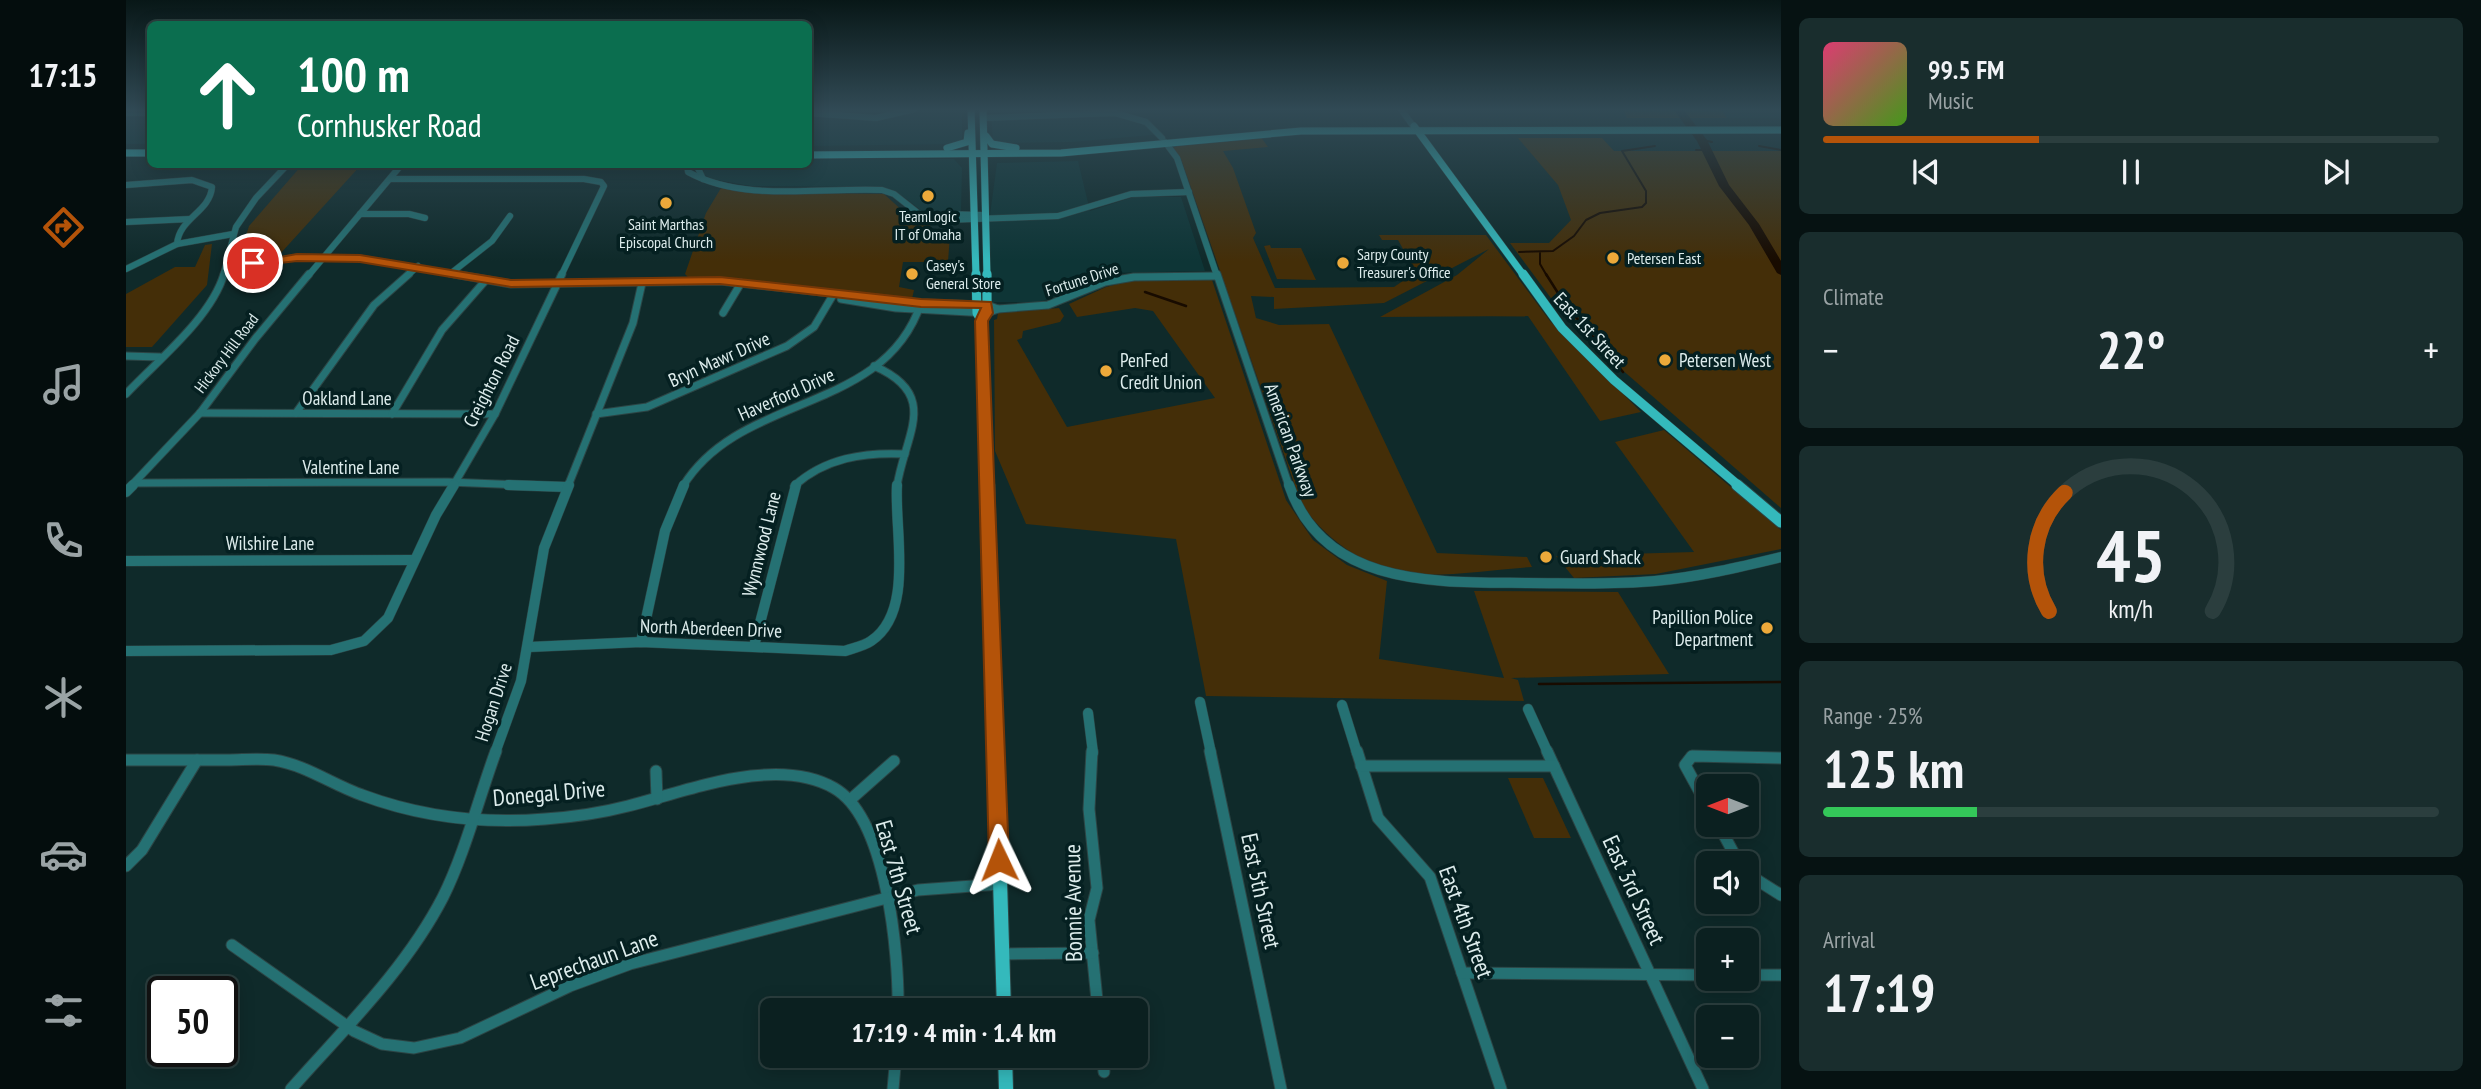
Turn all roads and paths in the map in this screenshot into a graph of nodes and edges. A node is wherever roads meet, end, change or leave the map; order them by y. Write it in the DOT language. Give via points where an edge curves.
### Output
graph roads {
  1 [pos="967,160"];
  2 [pos="973,160"];
  3 [pos="987,160"];
  4 [pos="993,160"];
  5 [pos="1178,160"];
  6 [pos="1438,160"];
  7 [pos="285,168"];
  8 [pos="291,168"];
  9 [pos="399,168"];
  10 [pos="689,168"];
  11 [pos="698,168"];
  12 [pos="974,169"];
  13 [pos="987,170"];
  14 [pos="390,178"];
  15 [pos="545,179"];
  16 [pos="703,179"];
  17 [pos="126,185"];
  18 [pos="1189,192"];
  19 [pos="250,209"];
  20 [pos="360,214"];
  21 [pos="510,216"];
  22 [pos="975,217"];
  23 [pos="985,217"];
  24 [pos="425,218"];
  25 [pos="190,219"];
  26 [pos="126,222"];
  27 [pos="232,237"];
  28 [pos="177,244"];
  29 [pos="324,257"];
  30 [pos="418,266"];
  31 [pos="228,268"];
  32 [pos="126,269"];
  33 [pos="450,274"];
  34 [pos="1217,276"];
  35 [pos="485,281"];
  36 [pos="642,283"];
  37 [pos="741,283"];
  38 [pos="556,284"];
  39 [pos="833,295"];
  40 [pos="920,306"];
  41 [pos="982,311"];
  42 [pos="723,313"];
  43 [pos="126,356"];
  44 [pos="160,357"];
  45 [pos="874,366"];
  46 [pos="126,394"];
  47 [pos="200,413"];
  48 [pos="296,413"];
  49 [pos="392,414"];
  50 [pos="495,414"];
  51 [pos="596,414"];
  52 [pos="905,454"];
  53 [pos="454,482"];
  54 [pos="134,483"];
  55 [pos="567,486"];
  56 [pos="126,492"];
  57 [pos="1781,522"];
  58 [pos="1781,557"];
  59 [pos="414,559"];
  60 [pos="126,561"];
  61 [pos="369,638"];
  62 [pos="641,642"];
  63 [pos="754,646"];
  64 [pos="528,648"];
  65 [pos="126,651"];
  66 [pos="1200,702"];
  67 [pos="1342,705"];
  68 [pos="1528,709"];
  69 [pos="1088,713"];
  70 [pos="1781,758"];
  71 [pos="126,760"];
  72 [pos="197,760"];
  73 [pos="894,761"];
  74 [pos="1361,766"];
  75 [pos="1554,766"];
  76 [pos="656,772"];
  77 [pos="1696,785"];
  78 [pos="657,799"];
  79 [pos="850,800"];
  80 [pos="471,819"];
  81 [pos="126,866"];
  82 [pos="1759,881"];
  83 [pos="1000,884"];
  84 [pos="1781,895"];
  85 [pos="888,897"];
  86 [pos="232,945"];
  87 [pos="1093,953"];
  88 [pos="1002,954"];
  89 [pos="1462,973"];
  90 [pos="1650,975"];
  91 [pos="1696,975"];
  92 [pos="1759,975"];
  93 [pos="1781,975"];
  94 [pos="898,998"];
  95 [pos="1004,998"];
  96 [pos="1097,998"];
  97 [pos="347,1026"];
  98 [pos="895,1068"];
  99 [pos="1005,1068"];
  100 [pos="1104,1068"];
  101 [pos="1104,1072"];
  102 [pos="291,1089"];
  103 [pos="893,1089"];
  104 [pos="1006,1089"];
  105 [pos="1282,1089"];
  106 [pos="1501,1089"];
  107 [pos="1703,1089"];
  1 -- 12 [label="main road"];
  2 -- 12 [label="main road"];
  3 -- 13 [label="main road"];
  4 -- 13 [label="main road"];
  5 -- 18 [label="street, American Parkway"];
  6 -- 57 [label="main road, East 1st Street" via="1562,328 1614,380"];
  7 -- 19 [label="street"];
  8 -- 19 [label="street"];
  9 -- 14 [label="street, Hickory Hill Road"];
  10 -- 16 [label="street" via="692,175"];
  11 -- 16 [label="street"];
  12 -- 22 [label="main road"];
  13 -- 23 [label="main road"];
  14 -- 15 [label="street"];
  14 -- 20 [label="street, Hickory Hill Road"];
  15 -- 38 [label="street, Creighton Road" via="593,180 604,186"];
  16 -- 22 [label="street" via="747,188 881,190 918,213"];
  17 -- 25 [label="street" via="192,180 209,184 213,194"];
  18 -- 23 [label="street" via="1131,194 1058,216"];
  18 -- 34 [label="street, American Parkway"];
  19 -- 27 [label="street"];
  20 -- 24 [label="street"];
  20 -- 29 [label="street, Hickory Hill Road"];
  21 -- 33 [label="street" via="492,241"];
  22 -- 23 [label="street"];
  22 -- 41 [label="main road"];
  23 -- 41 [label="main road"];
  25 -- 26 [label="street"];
  25 -- 28 [label="street" via="177,235"];
  27 -- 28 [label="street"];
  27 -- 31 [label="street"];
  28 -- 32 [label="street"];
  29 -- 30 [label="street"];
  29 -- 31 [label="street" via="274,259"];
  29 -- 47 [label="street, Hickory Hill Road"];
  30 -- 33 [label="street"];
  30 -- 48 [label="street" via="374,305"];
  31 -- 44 [label="street" via="204,309"];
  33 -- 35 [label="street"];
  34 -- 41 [label="street, Fortune Drive" via="1134,277 1105,282 1048,305"];
  34 -- 58 [label="street, American Parkway" via="1295,503 1320,535 1357,561 1419,581 1588,584 1657,581"];
  35 -- 38 [label="street"];
  35 -- 49 [label="street" via="442,330"];
  36 -- 37 [label="street"];
  36 -- 38 [label="street"];
  36 -- 51 [label="street, Hogan Drive" via="633,323"];
  37 -- 39 [label="street"];
  37 -- 42 [label="street"];
  38 -- 50 [label="street, Creighton Road"];
  39 -- 40 [label="street" via="849,302"];
  39 -- 51 [label="street, Bryn Mawr Drive" via="814,327 788,346 647,407"];
  40 -- 41 [label="street"];
  40 -- 45 [label="street, Haverford Drive" via="906,337"];
  41 -- 83 [label="main road"];
  43 -- 44 [label="street"];
  44 -- 46 [label="street"];
  45 -- 52 [label="street" via="900,379 914,399"];
  45 -- 62 [label="street, Haverford Drive" via="832,394 739,432 691,474 671,508"];
  47 -- 48 [label="street, Oakland Lane"];
  47 -- 54 [label="street, Hickory Hill Road"];
  48 -- 49 [label="street, Oakland Lane"];
  49 -- 50 [label="street, Oakland Lane"];
  50 -- 53 [label="street, Creighton Road"];
  51 -- 55 [label="street, Hogan Drive"];
  52 -- 63 [label="street, Wynnwood Lane" via="868,454 835,461 805,474 794,486"];
  52 -- 63 [label="street, North Aberdeen Drive" via="897,489 896,609 886,632 862,648 845,651"];
  53 -- 54 [label="street, Valentine Lane"];
  53 -- 55 [label="street, Valentine Lane"];
  53 -- 59 [label="street, Creighton Road"];
  54 -- 56 [label="street, Hickory Hill Road"];
  55 -- 64 [label="street, Hogan Drive" via="544,548"];
  59 -- 60 [label="street, Wilshire Lane"];
  59 -- 61 [label="street, Creighton Road" via="388,618"];
  61 -- 65 [label="street" via="331,650"];
  62 -- 63 [label="street, North Aberdeen Drive"];
  62 -- 64 [label="street, North Aberdeen Drive"];
  64 -- 80 [label="street, Hogan Drive"];
  66 -- 105 [label="street, East 5th Street"];
  67 -- 74 [label="street, East 4th Street"];
  68 -- 75 [label="street, East 3rd Street"];
  69 -- 87 [label="street, Bonnie Avenue" via="1094,765 1089,809 1097,868 1089,920"];
  70 -- 77 [label="street" via="1692,756 1685,765"];
  71 -- 72 [label="street, Donegal Drive"];
  72 -- 80 [label="street, Donegal Drive" via="293,764 389,804"];
  72 -- 81 [label="street" via="142,850"];
  73 -- 79 [label="street"];
  74 -- 75 [label="street"];
  74 -- 89 [label="street, East 4th Street" via="1378,818 1420,860 1430,877"];
  75 -- 90 [label="street, East 3rd Street"];
  76 -- 78 [label="street"];
  78 -- 79 [label="street, Donegal Drive" via="781,774 816,779"];
  78 -- 80 [label="street, Donegal Drive" via="547,819"];
  79 -- 85 [label="street, East 7th Street" via="868,831"];
  80 -- 97 [label="street, Hogan Drive" via="429,924"];
  82 -- 84 [label="street"];
  83 -- 85 [label="street, Leprechaun Lane" via="950,885"];
  83 -- 88 [label="main road"];
  85 -- 94 [label="street, East 7th Street" via="898,945"];
  85 -- 97 [label="street, Leprechaun Lane" via="630,964 438,1045 394,1046"];
  86 -- 97 [label="street, Leprechaun Lane"];
  87 -- 88 [label="street"];
  87 -- 96 [label="street, Bonnie Avenue"];
  88 -- 95 [label="main road"];
  89 -- 90 [label="street"];
  89 -- 106 [label="street, East 4th Street"];
  90 -- 91 [label="street"];
  90 -- 107 [label="street, East 3rd Street"];
  92 -- 93 [label="street"];
  97 -- 102 [label="street, Hogan Drive"];
  98 -- 103 [label="street"];
  99 -- 104 [label="main road"];
  100 -- 101 [label="street"];
}
